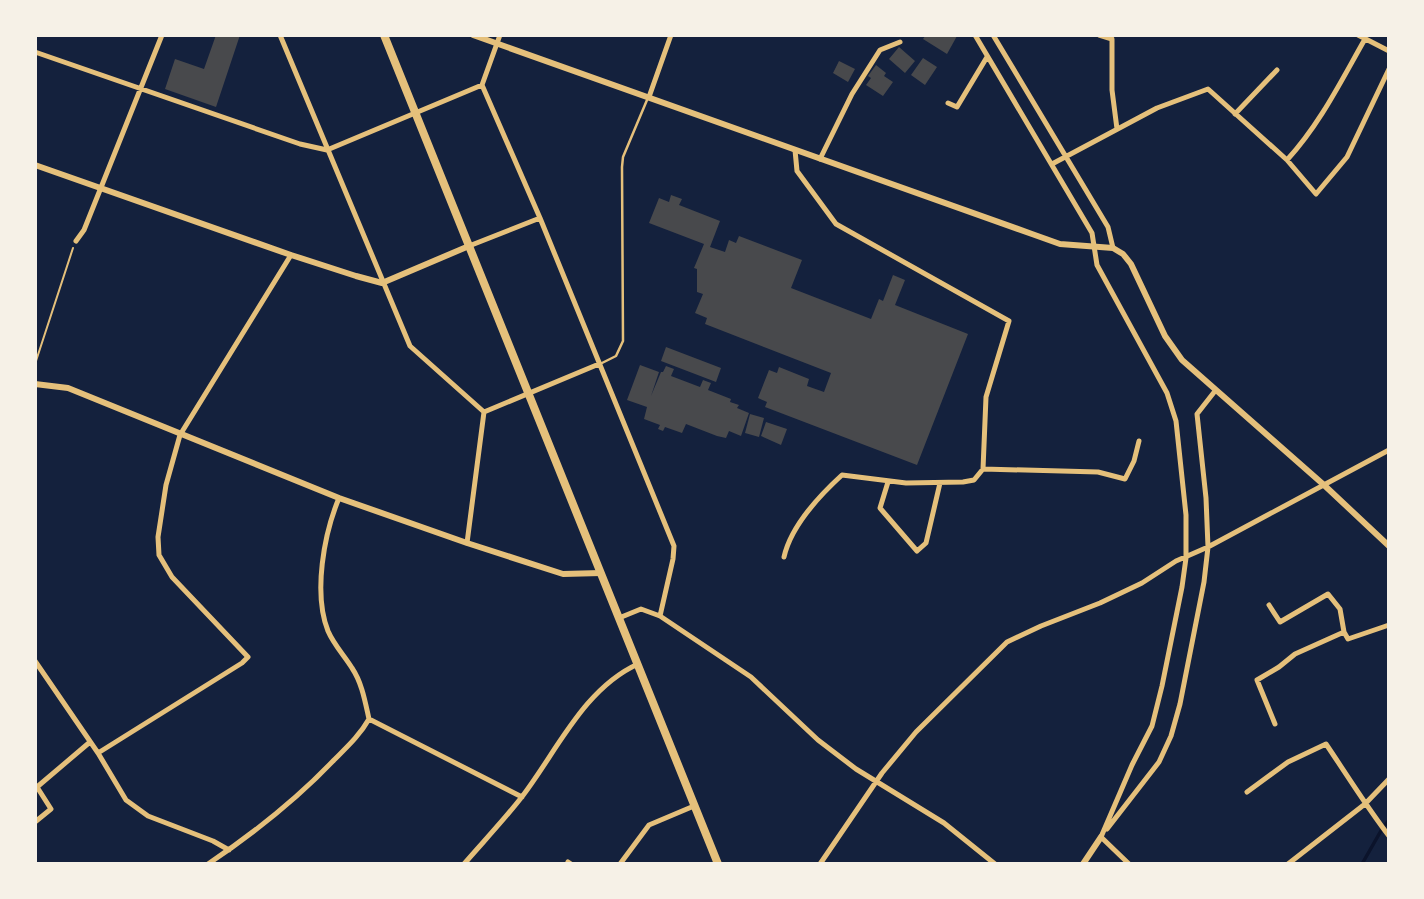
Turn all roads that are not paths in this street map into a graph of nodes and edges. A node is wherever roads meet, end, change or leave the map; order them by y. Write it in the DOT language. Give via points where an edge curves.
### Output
graph roads {
  1 [pos="162,35"];
  2 [pos="280,35"];
  3 [pos="384,35"];
  4 [pos="473,35"];
  5 [pos="500,35"];
  6 [pos="671,35"];
  7 [pos="975,35"];
  8 [pos="993,35"];
  9 [pos="1099,35"];
  10 [pos="1358,35"];
  11 [pos="1365,38"];
  12 [pos="900,42"];
  13 [pos="497,44"];
  14 [pos="1389,51"];
  15 [pos="35,52"];
  16 [pos="988,57"];
  17 [pos="1389,69"];
  18 [pos="1277,70"];
  19 [pos="482,85"];
  20 [pos="141,89"];
  21 [pos="649,97"];
  22 [pos="948,103"];
  23 [pos="415,114"];
  24 [pos="1235,114"];
  25 [pos="1117,129"];
  26 [pos="327,150"];
  27 [pos="794,150"];
  28 [pos="1066,156"];
  29 [pos="820,159"];
  30 [pos="1287,160"];
  31 [pos="1052,164"];
  32 [pos="35,165"];
  33 [pos="100,188"];
  34 [pos="540,218"];
  35 [pos="76,241"];
  36 [pos="1094,246"];
  37 [pos="468,247"];
  38 [pos="1113,248"];
  39 [pos="291,255"];
  40 [pos="382,283"];
  41 [pos="599,364"];
  42 [pos="35,384"];
  43 [pos="1215,391"];
  44 [pos="528,394"];
  45 [pos="484,412"];
  46 [pos="180,435"];
  47 [pos="1139,442"];
  48 [pos="1389,450"];
  49 [pos="982,469"];
  50 [pos="888,482"];
  51 [pos="940,483"];
  52 [pos="1324,485"];
  53 [pos="339,498"];
  54 [pos="467,543"];
  55 [pos="1389,546"];
  56 [pos="1208,547"];
  57 [pos="784,557"];
  58 [pos="1186,558"];
  59 [pos="601,573"];
  60 [pos="1269,605"];
  61 [pos="660,616"];
  62 [pos="619,618"];
  63 [pos="1389,625"];
  64 [pos="1344,632"];
  65 [pos="35,661"];
  66 [pos="638,664"];
  67 [pos="369,719"];
  68 [pos="1275,724"];
  69 [pos="90,743"];
  70 [pos="98,753"];
  71 [pos="1389,779"];
  72 [pos="876,782"];
  73 [pos="1247,792"];
  74 [pos="522,797"];
  75 [pos="1364,804"];
  76 [pos="694,806"];
  77 [pos="35,822"];
  78 [pos="1389,836"];
  79 [pos="1101,837"];
  80 [pos="229,850"];
  81 [pos="208,864"];
  82 [pos="464,864"];
  83 [pos="620,864"];
  84 [pos="718,864"];
  85 [pos="820,864"];
  86 [pos="995,864"];
  87 [pos="1083,864"];
  88 [pos="1129,864"];
  89 [pos="1288,864"];
  1 -- 20 [label="street"];
  2 -- 26 [label="street"];
  3 -- 23 [label="main road"];
  4 -- 13 [label="street"];
  5 -- 13 [label="street"];
  6 -- 21 [label="street"];
  7 -- 16 [label="street"];
  8 -- 28 [label="street"];
  9 -- 25 [label="street" via="1112,39"];
  10 -- 11 [label="street"];
  11 -- 14 [label="street"];
  11 -- 30 [label="street" via="1326,110"];
  12 -- 29 [label="street" via="880,50"];
  13 -- 19 [label="street"];
  13 -- 21 [label="street"];
  15 -- 20 [label="street"];
  16 -- 22 [label="street" via="957,107"];
  16 -- 31 [label="street"];
  17 -- 30 [label="street" via="1347,157 1316,194"];
  18 -- 24 [label="street"];
  19 -- 23 [label="street"];
  19 -- 34 [label="street"];
  20 -- 26 [label="street"];
  20 -- 33 [label="street"];
  21 -- 27 [label="street"];
  21 -- 41 [label="lane" via="623,157 623,341 616,356"];
  23 -- 26 [label="street"];
  23 -- 37 [label="main road"];
  24 -- 25 [label="street" via="1208,89"];
  24 -- 30 [label="street"];
  25 -- 28 [label="street"];
  26 -- 40 [label="street"];
  27 -- 29 [label="street"];
  27 -- 49 [label="street" via="797,171 836,224 1009,321 986,397"];
  28 -- 31 [label="street"];
  28 -- 38 [label="street" via="1108,227"];
  29 -- 36 [label="street" via="1060,244"];
  31 -- 36 [label="street" via="1092,233"];
  32 -- 33 [label="street"];
  33 -- 35 [label="street" via="85,230"];
  33 -- 39 [label="street"];
  34 -- 37 [label="street"];
  34 -- 41 [label="street"];
  36 -- 38 [label="street"];
  36 -- 58 [label="street" via="1097,265 1167,393 1176,421"];
  37 -- 40 [label="street"];
  37 -- 44 [label="main road"];
  38 -- 43 [label="street" via="1131,264 1165,336 1182,360"];
  39 -- 40 [label="street"];
  39 -- 46 [label="street"];
  40 -- 45 [label="street" via="410,345"];
  41 -- 44 [label="street"];
  41 -- 61 [label="street" via="674,546"];
  42 -- 46 [label="street" via="68,388"];
  43 -- 52 [label="street"];
  43 -- 56 [label="street" via="1197,414"];
  44 -- 45 [label="street"];
  44 -- 59 [label="main road"];
  45 -- 54 [label="street"];
  46 -- 53 [label="street"];
  46 -- 70 [label="street" via="166,485 159,555 172,577 248,657"];
  47 -- 49 [label="street" via="1125,479 1098,472"];
  48 -- 52 [label="street"];
  49 -- 51 [label="street" via="974,480"];
  50 -- 51 [label="street"];
  50 -- 51 [label="street" via="880,508 917,551 926,543"];
  50 -- 57 [label="street" via="842,475 801,522"];
  52 -- 55 [label="street"];
  52 -- 56 [label="street"];
  53 -- 54 [label="street"];
  53 -- 67 [label="street" via="325,545 324,617 362,690"];
  54 -- 59 [label="street" via="563,574"];
  56 -- 58 [label="street"];
  56 -- 79 [label="street" via="1171,736 1146,781"];
  58 -- 72 [label="street" via="1100,603 1007,642 916,733"];
  58 -- 79 [label="street" via="1152,726"];
  59 -- 62 [label="main road"];
  60 -- 64 [label="street" via="1280,622 1328,594 1340,609"];
  61 -- 62 [label="street" via="641,609"];
  61 -- 72 [label="street" via="751,677 818,740"];
  62 -- 66 [label="main road"];
  63 -- 64 [label="street" via="1348,639"];
  64 -- 68 [label="street" via="1295,654 1257,680"];
  65 -- 69 [label="street"];
  66 -- 74 [label="street" via="622,671 576,717"];
  66 -- 76 [label="main road"];
  67 -- 74 [label="street"];
  67 -- 80 [label="street" via="309,786"];
  69 -- 70 [label="street"];
  69 -- 77 [label="street" via="37,787 51,809"];
  70 -- 80 [label="street" via="126,800 148,816"];
  71 -- 75 [label="street"];
  72 -- 85 [label="street"];
  72 -- 86 [label="street" via="944,823"];
  73 -- 75 [label="street" via="1288,762 1326,744"];
  74 -- 82 [label="street"];
  75 -- 78 [label="street"];
  75 -- 89 [label="street"];
  76 -- 83 [label="street" via="649,825"];
  76 -- 84 [label="main road"];
  79 -- 87 [label="street"];
  79 -- 88 [label="street"];
  80 -- 81 [label="street"];
}
